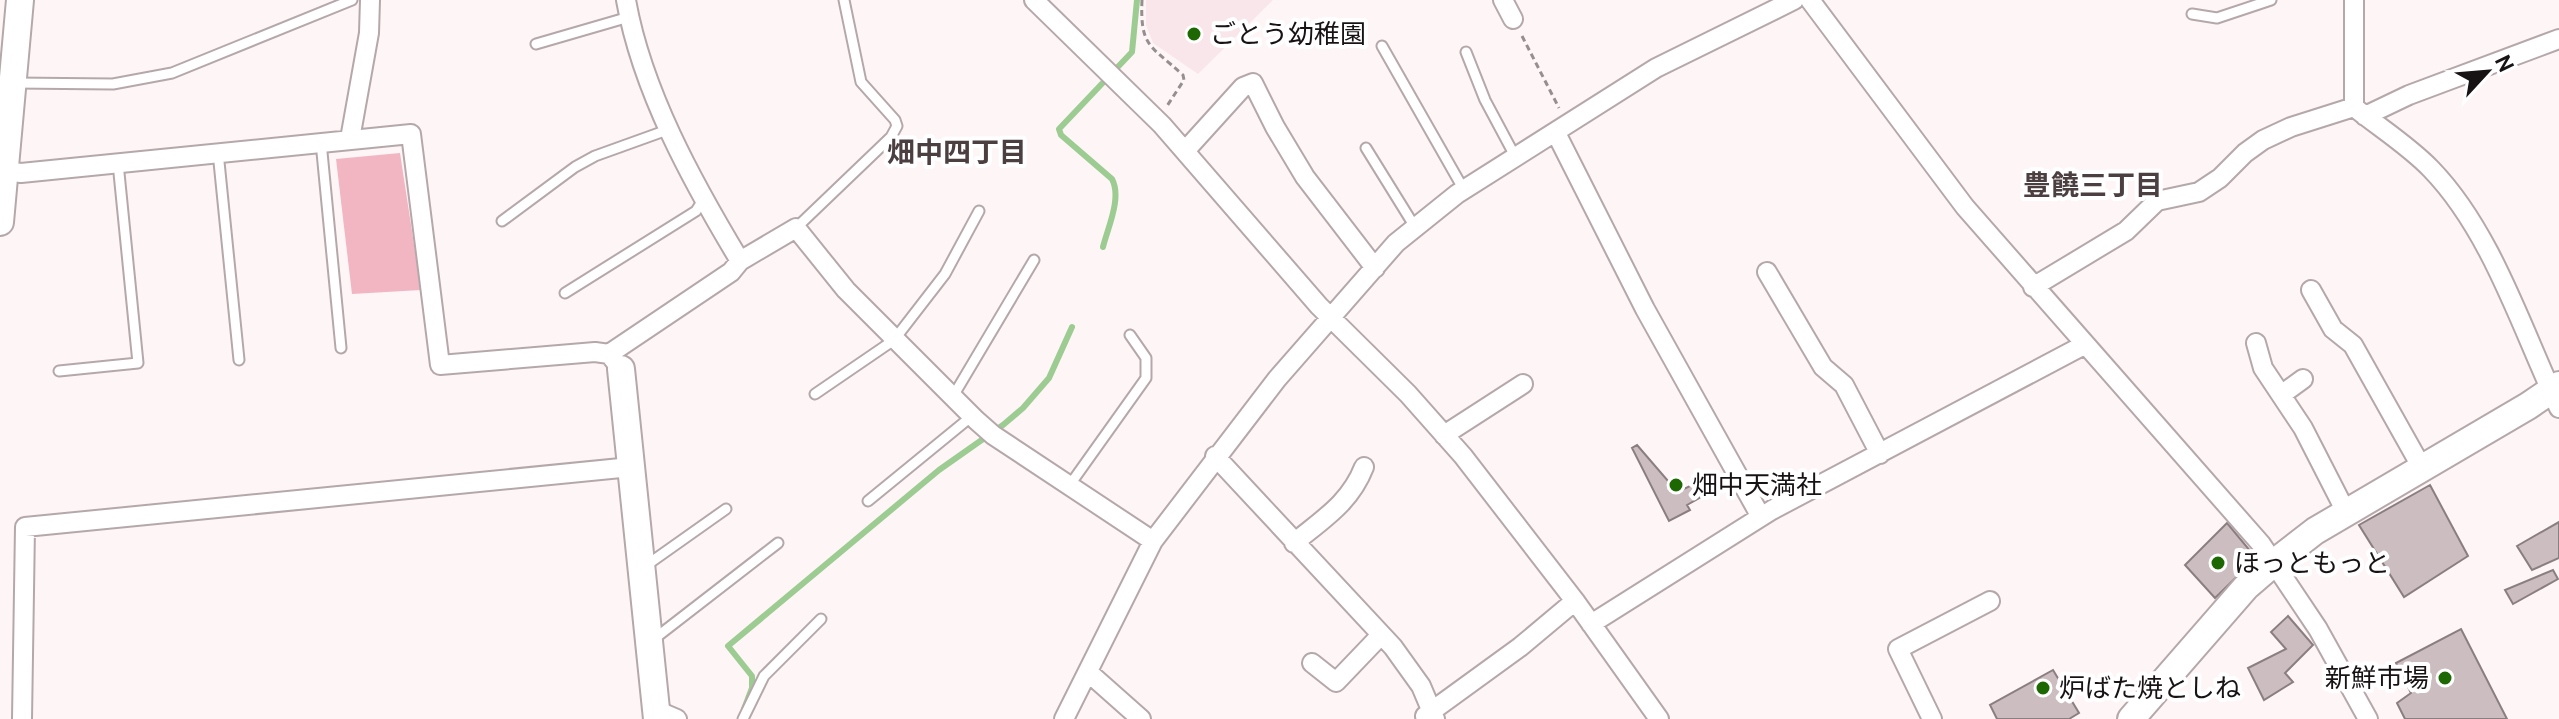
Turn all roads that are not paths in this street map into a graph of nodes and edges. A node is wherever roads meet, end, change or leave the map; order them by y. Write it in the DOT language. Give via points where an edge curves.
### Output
graph roads {
  1 [pos="20,0"];
  2 [pos="352,0"];
  3 [pos="370,0"];
  4 [pos="844,0"];
  5 [pos="1034,0"];
  6 [pos="1503,0"];
  7 [pos="1810,0"];
  8 [pos="2271,0"];
  9 [pos="2354,0"];
  10 [pos="1781,3"];
  11 [pos="628,9"];
  12 [pos="2192,14"];
  13 [pos="1513,19"];
  14 [pos="2559,39"];
  15 [pos="536,44"];
  16 [pos="1382,46"];
  17 [pos="1466,52"];
  18 [pos="12,83"];
  19 [pos="2360,112"];
  20 [pos="670,129"];
  21 [pos="1562,129"];
  22 [pos="350,139"];
  23 [pos="321,142"];
  24 [pos="1366,148"];
  25 [pos="1185,151"];
  26 [pos="218,152"];
  27 [pos="1516,158"];
  28 [pos="118,163"];
  29 [pos="4,171"];
  30 [pos="1464,190"];
  31 [pos="703,200"];
  32 [pos="979,211"];
  33 [pos="502,221"];
  34 [pos="0,222"];
  35 [pos="1415,227"];
  36 [pos="796,228"];
  37 [pos="1034,260"];
  38 [pos="740,261"];
  39 [pos="1375,268"];
  40 [pos="1767,272"];
  41 [pos="2033,287"];
  42 [pos="2311,290"];
  43 [pos="565,293"];
  44 [pos="1332,318"];
  45 [pos="1130,335"];
  46 [pos="894,340"];
  47 [pos="2256,343"];
  48 [pos="2084,345"];
  49 [pos="341,348"];
  50 [pos="239,360"];
  51 [pos="615,362"];
  52 [pos="59,371"];
  53 [pos="2303,379"];
  54 [pos="1523,384"];
  55 [pos="815,394"];
  56 [pos="2556,394"];
  57 [pos="2281,395"];
  58 [pos="952,398"];
  59 [pos="972,416"];
  60 [pos="1444,435"];
  61 [pos="1880,454"];
  62 [pos="1215,456"];
  63 [pos="631,467"];
  64 [pos="1364,467"];
  65 [pos="2422,468"];
  66 [pos="1069,486"];
  67 [pos="868,501"];
  68 [pos="726,509"];
  69 [pos="2346,512"];
  70 [pos="1761,517"];
  71 [pos="1153,541"];
  72 [pos="778,543"];
  73 [pos="1294,543"];
  74 [pos="2275,562"];
  75 [pos="642,568"];
  76 [pos="1575,601"];
  77 [pos="1990,601"];
  78 [pos="821,619"];
  79 [pos="1591,624"];
  80 [pos="1381,635"];
  81 [pos="649,643"];
  82 [pos="1312,663"];
  83 [pos="1088,672"];
  84 [pos="664,716"];
  85 [pos="1429,716"];
  86 [pos="22,719"];
  87 [pos="743,719"];
  88 [pos="1064,719"];
  89 [pos="1141,719"];
  90 [pos="1659,719"];
  91 [pos="1932,719"];
  92 [pos="2131,719"];
  93 [pos="2368,719"];
  1 -- 18 [label="street"];
  2 -- 18 [label="lane" via="172,73 113,84"];
  3 -- 22 [label="street"];
  4 -- 36 [label="lane" via="861,82 897,126"];
  5 -- 25 [label="street"];
  6 -- 13 [label="street"];
  7 -- 41 [label="street" via="1965,207"];
  8 -- 12 [label="lane" via="2217,18"];
  9 -- 19 [label="street"];
  10 -- 21 [label="street" via="1656,68"];
  11 -- 15 [label="lane"];
  11 -- 20 [label="street"];
  14 -- 19 [label="street"];
  16 -- 30 [label="lane"];
  17 -- 27 [label="lane"];
  18 -- 29 [label="street"];
  19 -- 41 [label="street" via="2291,127 2263,140 2199,192 2157,201 2126,231"];
  19 -- 56 [label="street" via="2422,160 2461,206"];
  20 -- 31 [label="street"];
  20 -- 33 [label="lane" via="595,156"];
  21 -- 27 [label="street"];
  21 -- 70 [label="street" via="1645,309"];
  22 -- 23 [label="street"];
  22 -- 51 [label="street" via="411,134 440,365 595,352"];
  23 -- 26 [label="street"];
  23 -- 49 [label="lane"];
  24 -- 35 [label="lane"];
  25 -- 39 [label="street" via="1243,87 1253,83 1305,177"];
  25 -- 44 [label="street"];
  26 -- 28 [label="street"];
  26 -- 50 [label="lane"];
  27 -- 30 [label="street"];
  28 -- 29 [label="street"];
  28 -- 52 [label="lane" via="138,363"];
  29 -- 34 [label="street"];
  30 -- 35 [label="street"];
  31 -- 38 [label="street"];
  31 -- 43 [label="lane" via="696,211"];
  32 -- 46 [label="lane" via="945,274"];
  35 -- 39 [label="street"];
  36 -- 38 [label="street"];
  36 -- 46 [label="street"];
  37 -- 58 [label="lane"];
  38 -- 51 [label="street"];
  39 -- 44 [label="street"];
  40 -- 61 [label="street" via="1823,367 1844,385"];
  41 -- 48 [label="street"];
  42 -- 65 [label="street" via="2333,329 2353,345"];
  44 -- 60 [label="street"];
  44 -- 62 [label="street"];
  45 -- 66 [label="lane" via="1146,358 1146,378"];
  46 -- 55 [label="lane"];
  46 -- 58 [label="street"];
  47 -- 57 [label="street" via="2263,368"];
  48 -- 61 [label="street"];
  48 -- 74 [label="street"];
  51 -- 63 [label="street"];
  53 -- 57 [label="street"];
  54 -- 60 [label="street"];
  56 -- 65 [label="street"];
  57 -- 69 [label="street"];
  58 -- 59 [label="street"];
  59 -- 66 [label="street"];
  59 -- 67 [label="lane"];
  60 -- 76 [label="street"];
  61 -- 70 [label="street"];
  62 -- 71 [label="street"];
  62 -- 73 [label="street"];
  63 -- 75 [label="street"];
  63 -- 86 [label="street" via="25,527"];
  64 -- 73 [label="street" via="1356,488"];
  65 -- 69 [label="street"];
  66 -- 71 [label="street"];
  68 -- 75 [label="lane"];
  69 -- 74 [label="street"];
  70 -- 79 [label="street"];
  71 -- 83 [label="street"];
  72 -- 81 [label="lane"];
  73 -- 80 [label="street"];
  74 -- 92 [label="street" via="2246,587"];
  74 -- 93 [label="street"];
  75 -- 81 [label="street"];
  76 -- 79 [label="street"];
  76 -- 85 [label="street"];
  77 -- 91 [label="street" via="1898,649"];
  78 -- 87 [label="lane" via="764,676"];
  79 -- 90 [label="street"];
  80 -- 82 [label="street" via="1336,682"];
  80 -- 85 [label="street" via="1421,686"];
  81 -- 84 [label="street"];
  83 -- 88 [label="street"];
  83 -- 89 [label="street"];
}
